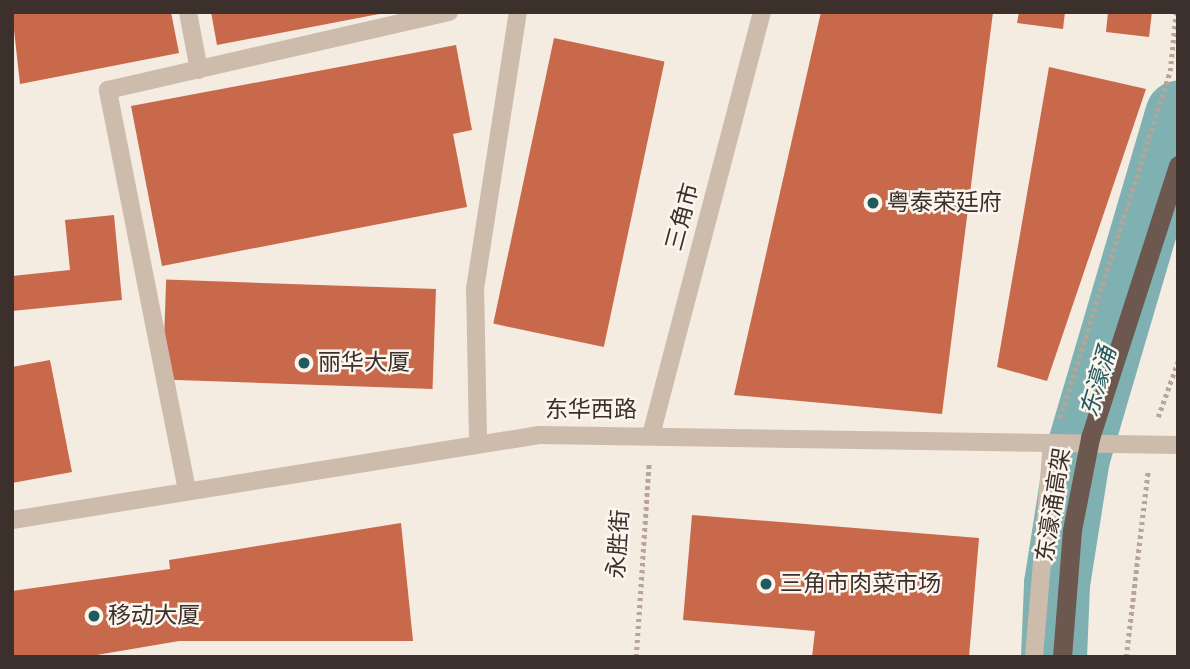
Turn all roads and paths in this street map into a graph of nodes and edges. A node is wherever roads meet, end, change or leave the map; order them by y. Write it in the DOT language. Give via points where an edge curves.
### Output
graph roads {
  1 [pos="188,12"];
  2 [pos="449,12"];
  3 [pos="518,12"];
  4 [pos="762,12"];
  5 [pos="1176,12"];
  6 [pos="199,70"];
  7 [pos="1178,165"];
  8 [pos="1178,177"];
  9 [pos="1178,361"];
  10 [pos="651,435"];
  11 [pos="478,440"];
  12 [pos="1052,444"];
  13 [pos="1151,445"];
  14 [pos="1178,445"];
  15 [pos="187,490"];
  16 [pos="12,520"];
  17 [pos="635,657"];
  18 [pos="1034,657"];
  19 [pos="1064,657"];
  20 [pos="1126,657"];
  1 -- 6 [label="street"];
  2 -- 6 [label="street"];
  3 -- 11 [label="street" via="475,289"];
  4 -- 10 [label="street, 三角市"];
  5 -- 12 [label="path" via="1170,71"];
  6 -- 15 [label="street" via="108,90"];
  7 -- 19 [label="highway, 东濠涌高架, bridge" via="1090,438 1071,541"];
  8 -- 19 [label="highway, 东濠涌高架, bridge" via="1099,419 1076,540"];
  9 -- 13 [label="path"];
  10 -- 11 [label="street, 东华西路"];
  10 -- 12 [label="street, 东华西路"];
  10 -- 17 [label="path, 永胜街"];
  11 -- 15 [label="street, 东华西路"];
  12 -- 13 [label="street, 东华西路"];
  12 -- 18 [label="street"];
  13 -- 14 [label="street, 东华西路"];
  13 -- 20 [label="path"];
  15 -- 16 [label="street, 东华西路"];
}
